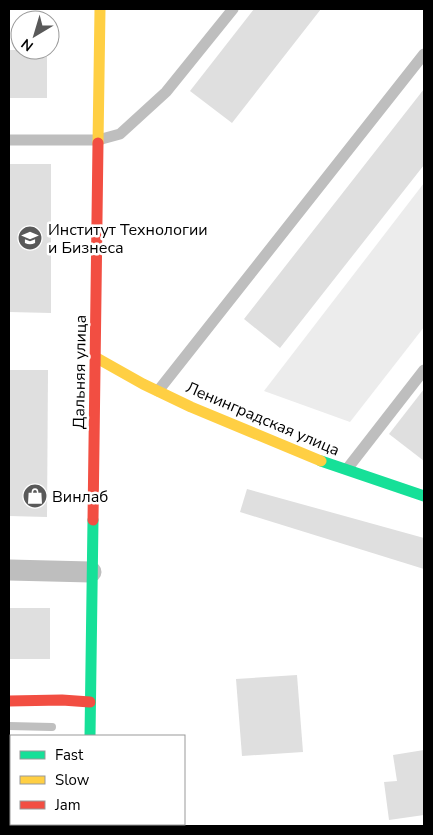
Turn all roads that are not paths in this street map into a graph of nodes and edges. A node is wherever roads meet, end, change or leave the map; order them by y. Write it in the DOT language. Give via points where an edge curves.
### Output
graph roads {
  1 [pos="100,9"];
  2 [pos="234,9"];
  3 [pos="424,54"];
  4 [pos="9,140"];
  5 [pos="98,140"];
  6 [pos="95,357"];
  7 [pos="424,370"];
  8 [pos="158,391"];
  9 [pos="346,471"];
  10 [pos="424,496"];
  11 [pos="9,570"];
  12 [pos="91,572"];
  13 [pos="9,701"];
  14 [pos="90,702"];
  15 [pos="90,735"];
  1 -- 5 [label="main road, Дальняя улица"];
  2 -- 5 [label="lane" via="166,92 120,134"];
  3 -- 8 [label="lane"];
  4 -- 5 [label="lane"];
  5 -- 6 [label="main road, Дальняя улица"];
  6 -- 8 [label="main road, Ленинградская улица"];
  6 -- 12 [label="main road, Дальняя улица"];
  7 -- 9 [label="lane"];
  8 -- 9 [label="main road, Ленинградская улица" via="249,433"];
  9 -- 10 [label="main road, Ленинградская улица"];
  11 -- 12 [label="street"];
  12 -- 14 [label="main road, Дальняя улица"];
  13 -- 14 [label="main road"];
  14 -- 15 [label="main road, Дальняя улица"];
}
